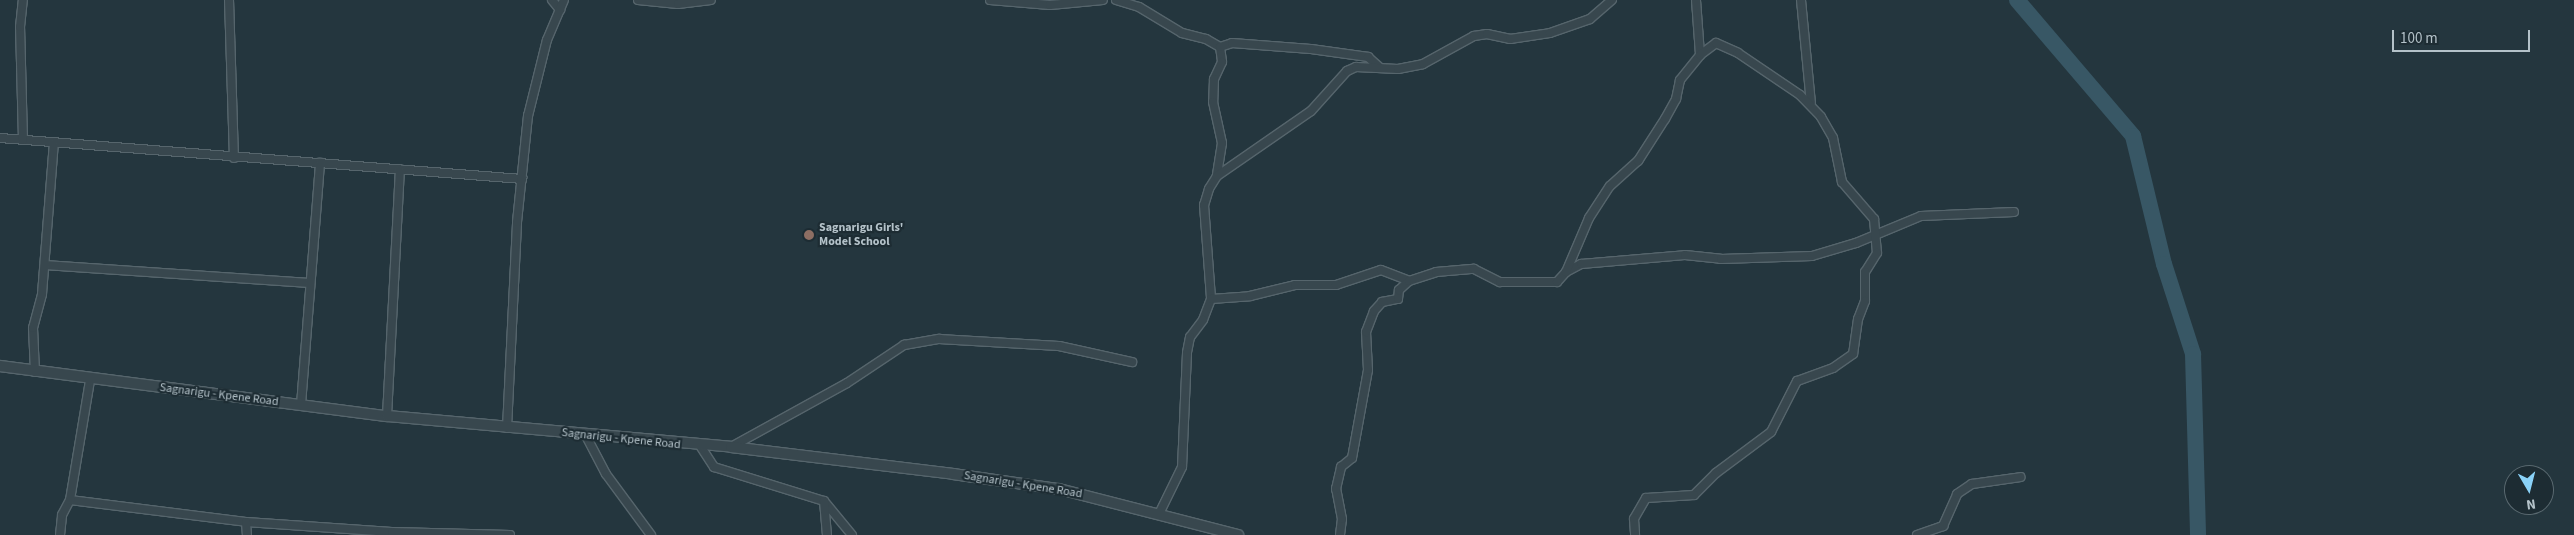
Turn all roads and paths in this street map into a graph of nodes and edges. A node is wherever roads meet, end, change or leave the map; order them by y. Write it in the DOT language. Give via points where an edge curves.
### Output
graph roads {
  1 [pos="24,0"];
  2 [pos="229,0"];
  3 [pos="552,0"];
  4 [pos="564,0"];
  5 [pos="638,0"];
  6 [pos="711,0"];
  7 [pos="990,0"];
  8 [pos="1103,0"];
  9 [pos="1116,0"];
  10 [pos="1612,0"];
  11 [pos="1696,0"];
  12 [pos="1801,0"];
  13 [pos="560,10"];
  14 [pos="1220,47"];
  15 [pos="1700,55"];
  16 [pos="1379,67"];
  17 [pos="1811,103"];
  18 [pos="0,138"];
  19 [pos="23,140"];
  20 [pos="54,143"];
  21 [pos="234,158"];
  22 [pos="320,164"];
  23 [pos="400,169"];
  24 [pos="1217,176"];
  25 [pos="522,179"];
  26 [pos="2014,212"];
  27 [pos="1877,234"];
  28 [pos="45,265"];
  29 [pos="1566,272"];
  30 [pos="1409,281"];
  31 [pos="309,283"];
  32 [pos="1211,298"];
  33 [pos="1132,362"];
  34 [pos="0,366"];
  35 [pos="35,372"];
  36 [pos="90,380"];
  37 [pos="301,405"];
  38 [pos="387,416"];
  39 [pos="507,428"];
  40 [pos="585,434"];
  41 [pos="701,447"];
  42 [pos="731,447"];
  43 [pos="2021,477"];
  44 [pos="70,500"];
  45 [pos="824,501"];
  46 [pos="1159,514"];
  47 [pos="246,522"];
  48 [pos="392,534"];
  49 [pos="60,535"];
  50 [pos="248,535"];
  51 [pos="510,535"];
  52 [pos="651,535"];
  53 [pos="826,535"];
  54 [pos="852,535"];
  55 [pos="1238,535"];
  56 [pos="1340,535"];
  57 [pos="1636,535"];
  58 [pos="1917,535"];
  1 -- 19 [label="street" via="20,27"];
  2 -- 21 [label="street"];
  3 -- 13 [label="street"];
  4 -- 13 [label="street"];
  5 -- 6 [label="street" via="678,4"];
  7 -- 8 [label="street" via="1050,5"];
  9 -- 14 [label="street" via="1139,7 1182,33 1206,39"];
  10 -- 16 [label="street" via="1590,19 1550,33 1510,39 1487,34 1474,36 1423,64 1398,69"];
  11 -- 15 [label="street"];
  12 -- 17 [label="street"];
  13 -- 25 [label="street" via="532,90"];
  14 -- 16 [label="street" via="1232,43 1311,49 1368,57"];
  14 -- 24 [label="street" via="1222,62 1214,79 1213,102 1222,143"];
  15 -- 17 [label="street" via="1716,43 1724,46"];
  15 -- 29 [label="street" via="1680,80 1676,99 1638,161 1610,186 1589,218"];
  16 -- 24 [label="street" via="1356,67 1347,72 1311,111"];
  17 -- 27 [label="street" via="1830,130 1842,182 1874,219"];
  18 -- 19 [label="street"];
  19 -- 20 [label="street"];
  20 -- 21 [label="street"];
  20 -- 28 [label="street"];
  21 -- 22 [label="street"];
  22 -- 23 [label="street"];
  22 -- 31 [label="street"];
  23 -- 25 [label="street"];
  23 -- 38 [label="street"];
  24 -- 32 [label="street" via="1204,205"];
  25 -- 39 [label="street"];
  26 -- 27 [label="street" via="1922,216"];
  27 -- 29 [label="street" via="1812,256 1789,259 1721,259 1685,255 1580,264"];
  27 -- 57 [label="street" via="1877,253 1865,272 1866,302 1858,319 1853,354 1834,368 1797,381 1771,432 1716,473 1694,495 1646,498 1634,519"];
  28 -- 31 [label="street"];
  28 -- 35 [label="street" via="40,308 33,328"];
  29 -- 30 [label="street" via="1557,282 1546,284 1500,282 1474,269 1436,272"];
  30 -- 32 [label="street" via="1381,270 1336,286 1294,285 1250,296"];
  30 -- 56 [label="street" via="1399,290 1398,299 1382,302 1374,311 1368,327 1368,370 1352,458 1341,467 1336,489 1342,519"];
  31 -- 37 [label="street"];
  32 -- 46 [label="street" via="1203,320 1190,337 1187,353 1182,467"];
  33 -- 42 [label="street" via="1060,346 939,339 904,345 847,383"];
  34 -- 35 [label="street, Sagnarigu - Kpene Road"];
  35 -- 36 [label="street, Sagnarigu - Kpene Road"];
  36 -- 37 [label="street, Sagnarigu - Kpene Road"];
  36 -- 44 [label="street"];
  37 -- 38 [label="street, Sagnarigu - Kpene Road"];
  38 -- 39 [label="street, Sagnarigu - Kpene Road"];
  39 -- 40 [label="street, Sagnarigu - Kpene Road"];
  40 -- 41 [label="street, Sagnarigu - Kpene Road"];
  40 -- 52 [label="street" via="606,474"];
  41 -- 42 [label="street, Sagnarigu - Kpene Road"];
  41 -- 45 [label="street" via="714,466"];
  42 -- 46 [label="street, Sagnarigu - Kpene Road" via="1059,489"];
  43 -- 58 [label="street" via="1972,484 1957,494 1943,526"];
  44 -- 47 [label="street"];
  44 -- 49 [label="street" via="62,515"];
  45 -- 53 [label="street"];
  45 -- 54 [label="street"];
  46 -- 55 [label="street, Sagnarigu - Kpene Road"];
  47 -- 48 [label="street"];
  47 -- 50 [label="street"];
  48 -- 51 [label="street"];
}
